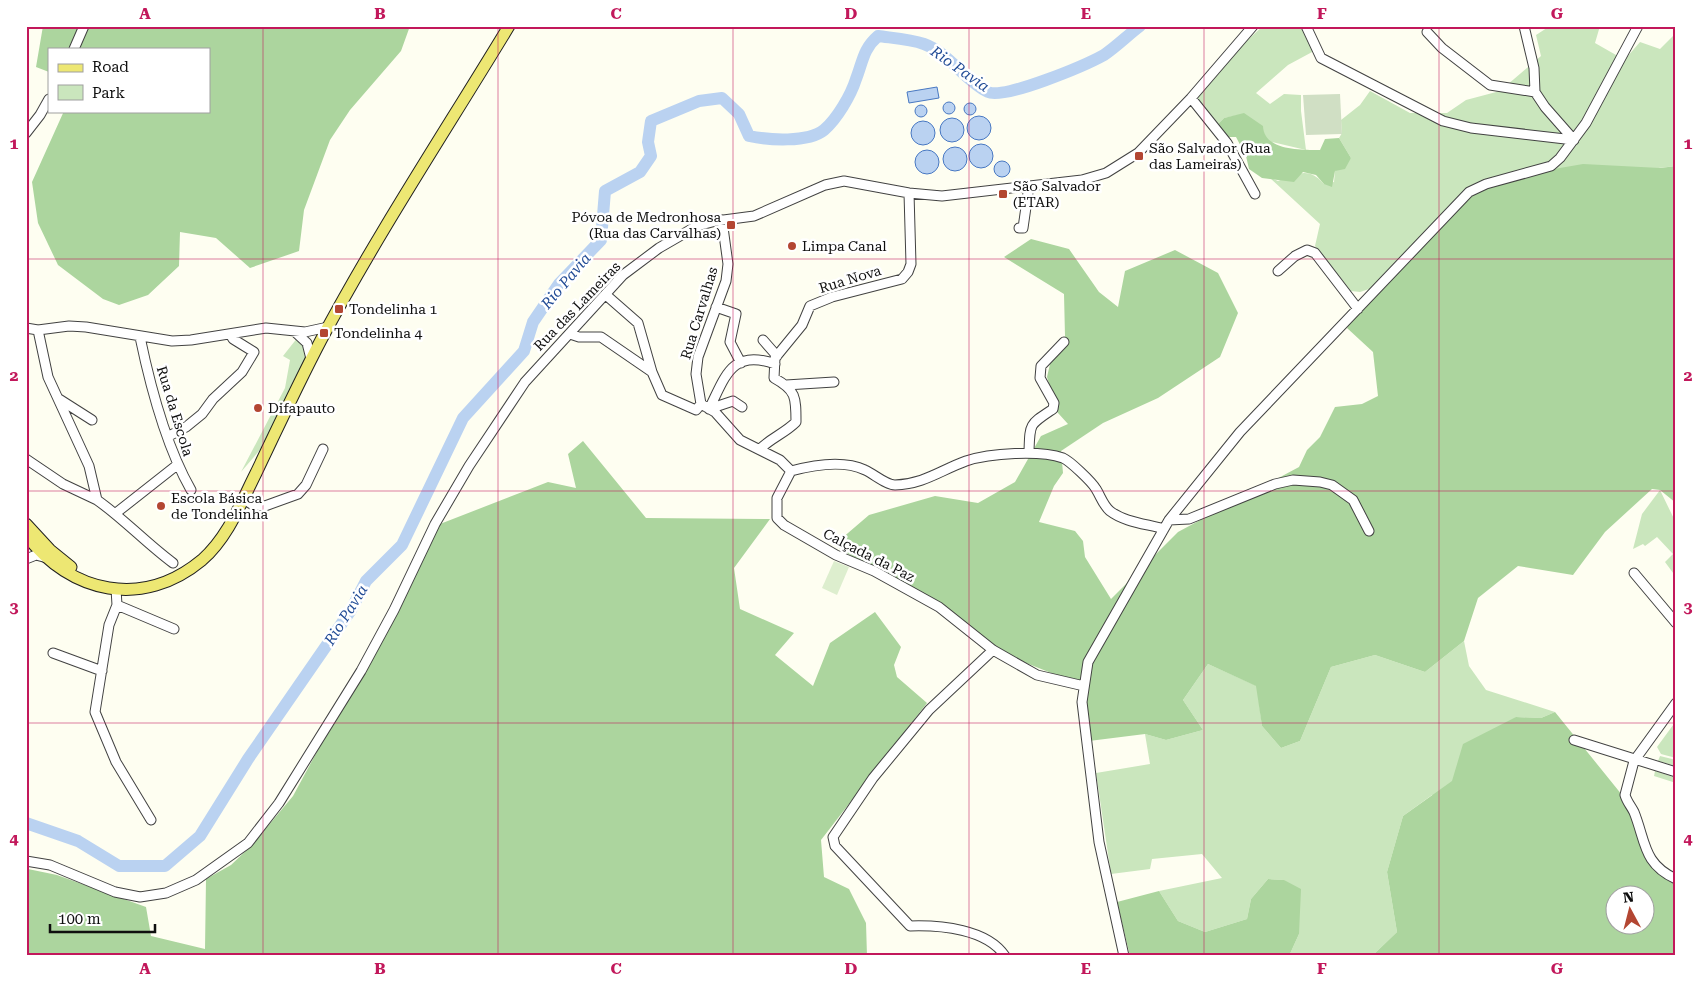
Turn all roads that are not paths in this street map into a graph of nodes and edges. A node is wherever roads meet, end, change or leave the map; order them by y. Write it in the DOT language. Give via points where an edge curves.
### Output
graph roads {
  1 [pos="84,26"];
  2 [pos="509,26"];
  3 [pos="1253,26"];
  4 [pos="1306,26"];
  5 [pos="1524,26"];
  6 [pos="1638,26"];
  7 [pos="1427,32"];
  8 [pos="74,48"];
  9 [pos="1535,92"];
  10 [pos="1191,98"];
  11 [pos="48,101"];
  12 [pos="26,133"];
  13 [pos="1574,140"];
  14 [pos="1029,186"];
  15 [pos="909,193"];
  16 [pos="1255,194"];
  17 [pos="722,220"];
  18 [pos="1019,228"];
  19 [pos="1278,271"];
  20 [pos="606,295"];
  21 [pos="716,307"];
  22 [pos="1358,309"];
  23 [pos="328,327"];
  24 [pos="26,328"];
  25 [pos="38,330"];
  26 [pos="313,330"];
  27 [pos="294,331"];
  28 [pos="230,334"];
  29 [pos="570,334"];
  30 [pos="140,337"];
  31 [pos="762,340"];
  32 [pos="320,342"];
  33 [pos="1064,342"];
  34 [pos="307,343"];
  35 [pos="311,359"];
  36 [pos="776,360"];
  37 [pos="741,363"];
  38 [pos="652,372"];
  39 [pos="834,382"];
  40 [pos="786,385"];
  41 [pos="59,399"];
  42 [pos="701,404"];
  43 [pos="742,406"];
  44 [pos="710,409"];
  45 [pos="92,420"];
  46 [pos="168,436"];
  47 [pos="323,449"];
  48 [pos="760,449"];
  49 [pos="1029,452"];
  50 [pos="26,459"];
  51 [pos="176,465"];
  52 [pos="791,471"];
  53 [pos="191,490"];
  54 [pos="243,499"];
  55 [pos="97,500"];
  56 [pos="116,513"];
  57 [pos="1169,520"];
  58 [pos="26,524"];
  59 [pos="1164,529"];
  60 [pos="26,530"];
  61 [pos="1369,531"];
  62 [pos="26,535"];
  63 [pos="30,550"];
  64 [pos="47,558"];
  65 [pos="26,559"];
  66 [pos="172,563"];
  67 [pos="190,569"];
  68 [pos="1634,573"];
  69 [pos="94,578"];
  70 [pos="116,589"];
  71 [pos="116,605"];
  72 [pos="1676,622"];
  73 [pos="174,629"];
  74 [pos="993,650"];
  75 [pos="53,653"];
  76 [pos="102,671"];
  77 [pos="1084,686"];
  78 [pos="1676,704"];
  79 [pos="1574,740"];
  80 [pos="1634,761"];
  81 [pos="1676,772"];
  82 [pos="151,820"];
  83 [pos="26,861"];
  84 [pos="1676,879"];
  85 [pos="1005,956"];
  86 [pos="1124,956"];
  1 -- 8 [label="street"];
  2 -- 23 [label="main road"];
  3 -- 10 [label="street, Rua das Lameiras"];
  4 -- 13 [label="street" via="1321,58 1443,121 1471,128"];
  5 -- 9 [label="street" via="1534,68"];
  6 -- 13 [label="street"];
  7 -- 9 [label="street" via="1442,48 1490,85"];
  9 -- 13 [label="street"];
  10 -- 14 [label="street, Rua das Lameiras" via="1138,153 1118,167 1082,180"];
  10 -- 16 [label="street" via="1227,144"];
  11 -- 12 [label="street"];
  13 -- 22 [label="street" via="1551,166 1469,192"];
  14 -- 15 [label="street, Rua das Lameiras" via="942,196"];
  14 -- 18 [label="street" via="1023,228"];
  15 -- 17 [label="street, Rua das Lameiras" via="844,181 825,185 762,214"];
  15 -- 36 [label="street, Rua Nova" via="911,264 908,272 902,279 810,306 802,325"];
  17 -- 20 [label="street, Rua das Lameiras" via="697,226 659,248 623,275"];
  17 -- 21 [label="street, Rua Carvalhas" via="728,264 726,281"];
  19 -- 22 [label="street" via="1307,250 1316,253"];
  20 -- 29 [label="street, Rua das Lameiras"];
  20 -- 38 [label="street" via="638,323"];
  21 -- 37 [label="street" via="736,314 730,342"];
  21 -- 42 [label="street, Rua Carvalhas" via="698,357 696,374"];
  22 -- 57 [label="street" via="1240,432"];
  23 -- 26 [label="street"];
  23 -- 32 [label="main road"];
  24 -- 25 [label="street"];
  25 -- 30 [label="street" via="86,327"];
  25 -- 41 [label="street" via="48,377"];
  26 -- 27 [label="street"];
  26 -- 32 [label="street"];
  27 -- 28 [label="street" via="266,328"];
  27 -- 34 [label="street"];
  28 -- 30 [label="street" via="172,341"];
  28 -- 46 [label="street" via="254,352 242,372 186,428"];
  29 -- 38 [label="street" via="601,337"];
  29 -- 83 [label="street, Rua das Lameiras" via="527,380 469,466 435,524 394,610 352,686 278,803 248,842 196,880 166,893 140,897 115,892 50,865"];
  30 -- 46 [label="street, Rua da Escola" via="146,368"];
  31 -- 36 [label="street"];
  32 -- 34 [label="street"];
  32 -- 35 [label="main road"];
  33 -- 49 [label="street" via="1041,366 1040,378 1054,403 1053,409 1033,422"];
  34 -- 35 [label="street"];
  35 -- 54 [label="main road"];
  36 -- 37 [label="street" via="755,359"];
  36 -- 40 [label="street" via="774,378"];
  37 -- 44 [label="street" via="723,378"];
  38 -- 42 [label="street" via="662,395 696,410"];
  39 -- 40 [label="street"];
  40 -- 48 [label="street" via="796,401 796,422"];
  41 -- 45 [label="street"];
  41 -- 55 [label="street" via="89,466"];
  42 -- 44 [label="street"];
  43 -- 44 [label="street" via="733,402"];
  44 -- 48 [label="street" via="740,440"];
  46 -- 51 [label="street, Rua da Escola"];
  47 -- 54 [label="street" via="306,485 298,494 265,506 253,505"];
  48 -- 52 [label="street" via="780,460"];
  49 -- 52 [label="street" via="968,460 935,476 892,485 852,466 810,466"];
  49 -- 59 [label="street" via="1066,459 1096,488 1100,499 1110,510 1119,516"];
  50 -- 55 [label="street" via="63,484"];
  51 -- 53 [label="street, Rua da Escola"];
  51 -- 56 [label="street"];
  52 -- 74 [label="street, Calçada da Paz" via="777,498 777,518 784,525 939,607"];
  54 -- 67 [label="main road" via="223,536"];
  55 -- 56 [label="street"];
  56 -- 66 [label="street"];
  57 -- 59 [label="street"];
  57 -- 61 [label="street" via="1189,518 1293,480 1332,485 1344,492 1353,500"];
  58 -- 69 [label="main road" via="61,560"];
  59 -- 77 [label="street" via="1088,662"];
  60 -- 63 [label="main road" via="34,540"];
  62 -- 63 [label="main road"];
  63 -- 64 [label="main road"];
  63 -- 69 [label="main road" via="39,546 71,572"];
  64 -- 65 [label="street" via="36,555"];
  64 -- 70 [label="main road" via="79,580"];
  67 -- 69 [label="main road" via="142,583 118,584"];
  67 -- 70 [label="main road" via="153,586"];
  68 -- 72 [label="street"];
  70 -- 71 [label="street"];
  71 -- 73 [label="street"];
  71 -- 76 [label="street" via="109,625"];
  74 -- 77 [label="street, Calçada da Paz" via="1037,675"];
  74 -- 85 [label="street" via="929,710 873,778 833,837 835,846 910,926 973,934 991,940"];
  75 -- 76 [label="street"];
  76 -- 82 [label="street" via="95,712 116,762"];
  77 -- 86 [label="street" via="1082,702 1100,842"];
  78 -- 80 [label="street"];
  79 -- 80 [label="street"];
  80 -- 81 [label="street"];
  80 -- 84 [label="street" via="1625,795 1627,803 1633,811 1646,852 1662,872"];
}
